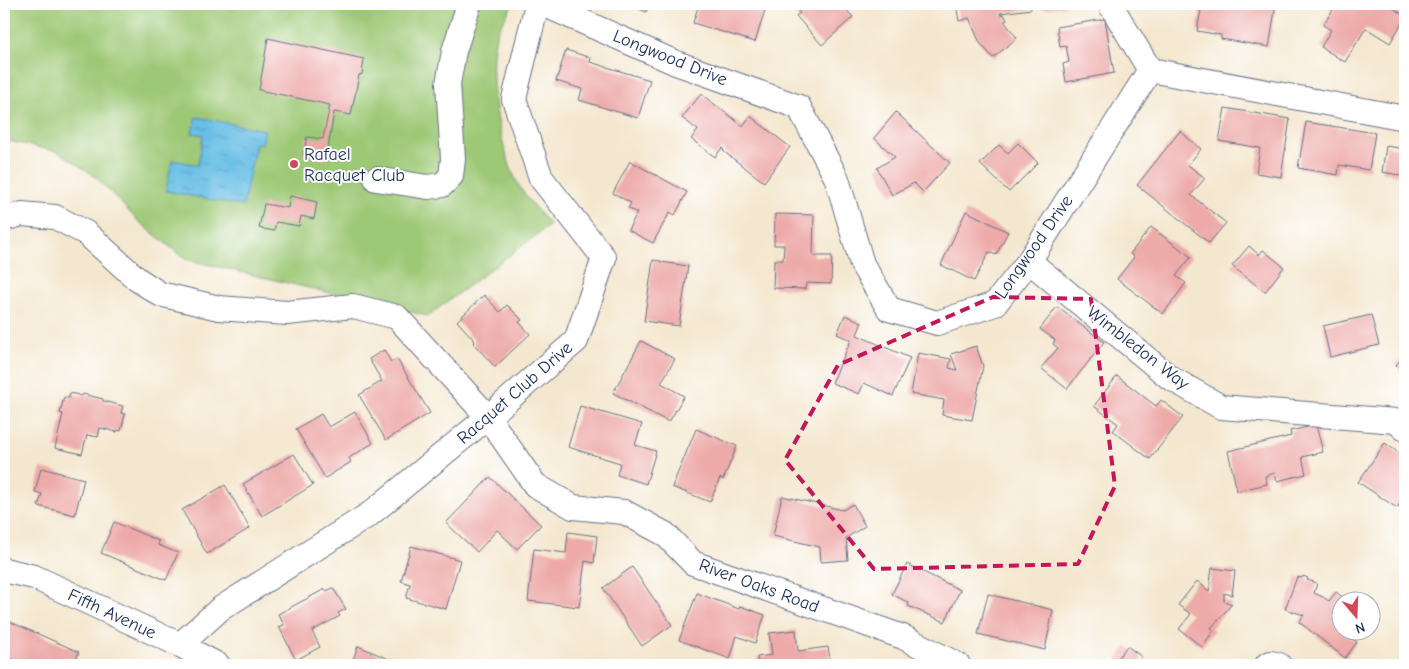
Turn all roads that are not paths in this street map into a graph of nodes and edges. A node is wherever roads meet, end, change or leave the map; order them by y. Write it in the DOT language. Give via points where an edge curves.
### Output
graph roads {
  1 [pos="468,4"];
  2 [pos="537,4"];
  3 [pos="543,4"];
  4 [pos="1110,4"];
  5 [pos="1150,70"];
  6 [pos="1405,118"];
  7 [pos="376,179"];
  8 [pos="4,219"];
  9 [pos="1029,261"];
  10 [pos="488,417"];
  11 [pos="1405,429"];
  12 [pos="4,570"];
  13 [pos="180,646"];
  14 [pos="218,665"];
  15 [pos="958,665"];
  16 [pos="1267,665"];
  17 [pos="1279,665"];
  1 -- 7 [label="street" via="448,84 453,158 451,176 442,185 428,187"];
  2 -- 10 [label="street, Racquet Club Drive" via="514,99 541,178 604,258 576,341"];
  3 -- 9 [label="street, Longwood Drive" via="676,63 799,107 837,179 862,264 889,309 937,323 995,304"];
  4 -- 5 [label="street"];
  5 -- 6 [label="street"];
  5 -- 9 [label="street, Longwood Drive"];
  8 -- 10 [label="street, River Oaks Road" via="22,214 55,217 86,233 137,279 160,294 219,308 287,313 353,306 397,317"];
  9 -- 11 [label="street, Wimbledon Way" via="1169,377 1221,407 1396,421"];
  10 -- 13 [label="street, Racquet Club Drive" via="370,514 220,609"];
  10 -- 15 [label="street, River Oaks Road" via="535,485 574,506 624,512 665,534 693,563 903,637"];
  12 -- 13 [label="street, Fifth Avenue" via="34,577"];
  13 -- 14 [label="street, Fifth Avenue"];
  16 -- 17 [label="street"];
}
